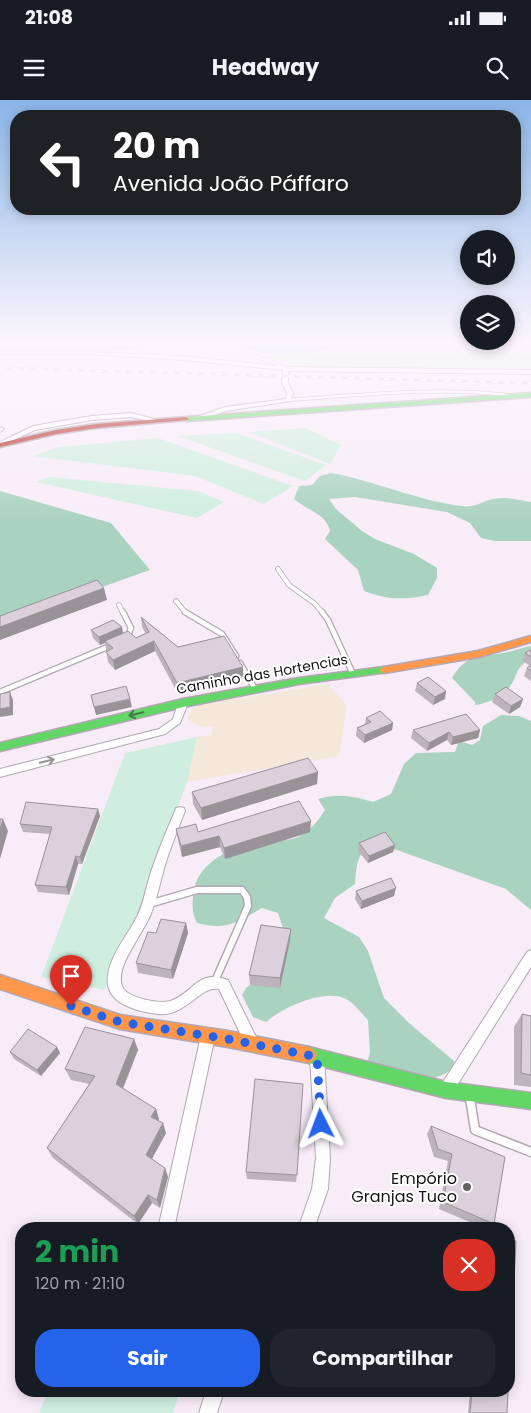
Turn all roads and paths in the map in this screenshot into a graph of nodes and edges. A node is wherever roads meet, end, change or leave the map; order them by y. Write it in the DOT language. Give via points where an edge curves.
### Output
graph roads {
  1 [pos="265,403"];
  2 [pos="409,403"];
  3 [pos="199,418"];
  4 [pos="0,445"];
  5 [pos="278,569"];
  6 [pos="176,601"];
  7 [pos="119,605"];
  8 [pos="531,639"];
  9 [pos="123,640"];
  10 [pos="117,643"];
  11 [pos="352,672"];
  12 [pos="255,689"];
  13 [pos="0,692"];
  14 [pos="183,703"];
  15 [pos="0,747"];
  16 [pos="0,773"];
  17 [pos="180,811"];
  18 [pos="148,904"];
  19 [pos="530,960"];
  20 [pos="216,981"];
  21 [pos="0,982"];
  22 [pos="208,1036"];
  23 [pos="253,1044"];
  24 [pos="317,1057"];
  25 [pos="446,1090"];
  26 [pos="469,1093"];
  27 [pos="531,1101"];
  28 [pos="531,1152"];
  29 [pos="168,1222"];
  30 [pos="308,1222"];
  31 [pos="213,1397"];
  32 [pos="208,1413"];
  1 -- 3 [label="street" via="217,410"];
  2 -- 3 [label="main road"];
  3 -- 4 [label="main road" via="83,427"];
  5 -- 11 [label="lane" via="289,585 314,603 328,620"];
  6 -- 12 [label="lane" via="186,614 222,634"];
  7 -- 9 [label="lane" via="131,628 129,637"];
  8 -- 11 [label="main road, Caminho das Hortencias" via="479,654"];
  10 -- 13 [label="lane"];
  11 -- 12 [label="main road, Caminho das Hortencias"];
  12 -- 14 [label="main road, Caminho das Hortencias"];
  14 -- 15 [label="main road, Caminho das Hortencias, one-way"];
  16 -- 14 [label="street, one-way" via="162,732 177,721"];
  17 -- 18 [label="street"];
  18 -- 20 [label="lane" via="197,890 242,890 248,897 248,906"];
  18 -- 20 [label="street" via="114,970 115,987 125,1000 171,1008 205,984"];
  19 -- 25 [label="street"];
  20 -- 23 [label="street" via="223,984"];
  21 -- 22 [label="main road" via="120,1022"];
  22 -- 23 [label="main road"];
  22 -- 29 [label="street"];
  23 -- 24 [label="main road"];
  24 -- 25 [label="main road"];
  24 -- 30 [label="street" via="323,1158 320,1189"];
  25 -- 26 [label="main road"];
  26 -- 27 [label="main road"];
  26 -- 28 [label="lane" via="475,1130"];
  31 -- 32 [label="street"];
}
